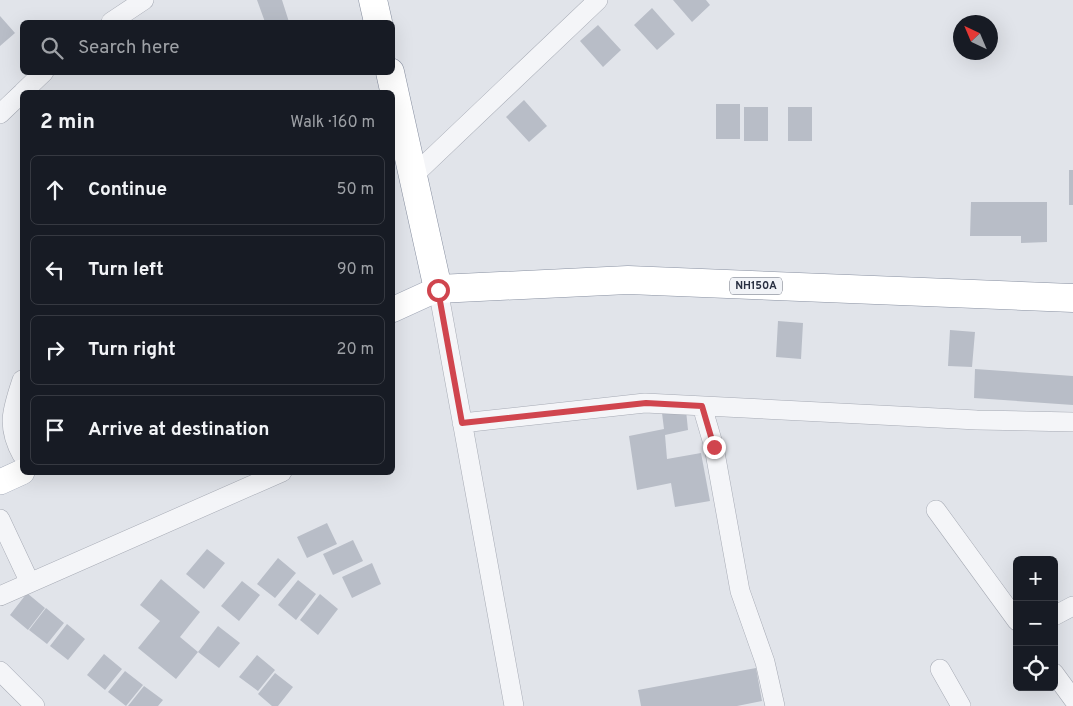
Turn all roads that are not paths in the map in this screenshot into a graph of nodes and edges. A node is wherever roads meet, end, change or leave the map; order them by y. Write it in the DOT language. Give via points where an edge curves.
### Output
graph roads {
  1 [pos="144,0"];
  2 [pos="373,0"];
  3 [pos="598,0"];
  4 [pos="114,20"];
  5 [pos="378,20"];
  6 [pos="41,75"];
  7 [pos="391,75"];
  8 [pos="26,90"];
  9 [pos="394,90"];
  10 [pos="395,95"];
  11 [pos="20,96"];
  12 [pos="0,114"];
  13 [pos="413,176"];
  14 [pos="438,290"];
  15 [pos="1073,298"];
  16 [pos="395,309"];
  17 [pos="20,386"];
  18 [pos="702,406"];
  19 [pos="1073,422"];
  20 [pos="462,423"];
  21 [pos="20,451"];
  22 [pos="20,473"];
  23 [pos="275,475"];
  24 [pos="0,482"];
  25 [pos="936,510"];
  26 [pos="0,519"];
  27 [pos="30,583"];
  28 [pos="0,596"];
  29 [pos="1073,606"];
  30 [pos="1058,614"];
  31 [pos="1013,616"];
  32 [pos="940,669"];
  33 [pos="0,671"];
  34 [pos="1058,679"];
  35 [pos="1073,700"];
  36 [pos="35,706"];
  37 [pos="514,706"];
  38 [pos="775,706"];
  39 [pos="961,706"];
  1 -- 4 [label="street"];
  2 -- 5 [label="highway"];
  3 -- 13 [label="street"];
  6 -- 8 [label="street"];
  7 -- 9 [label="highway"];
  10 -- 13 [label="highway"];
  11 -- 12 [label="street"];
  13 -- 14 [label="highway"];
  14 -- 15 [label="highway, NH150A" via="628,280"];
  14 -- 16 [label="main road"];
  14 -- 20 [label="street"];
  17 -- 21 [label="street" via="11,413 13,439"];
  18 -- 19 [label="street"];
  18 -- 20 [label="street" via="646,403"];
  18 -- 38 [label="street" via="714,447 740,591 765,662"];
  20 -- 37 [label="street"];
  22 -- 24 [label="main road"];
  23 -- 27 [label="street"];
  25 -- 31 [label="street"];
  26 -- 27 [label="street"];
  27 -- 28 [label="street"];
  29 -- 30 [label="street"];
  32 -- 39 [label="street"];
  33 -- 36 [label="street"];
  34 -- 35 [label="street"];
}
